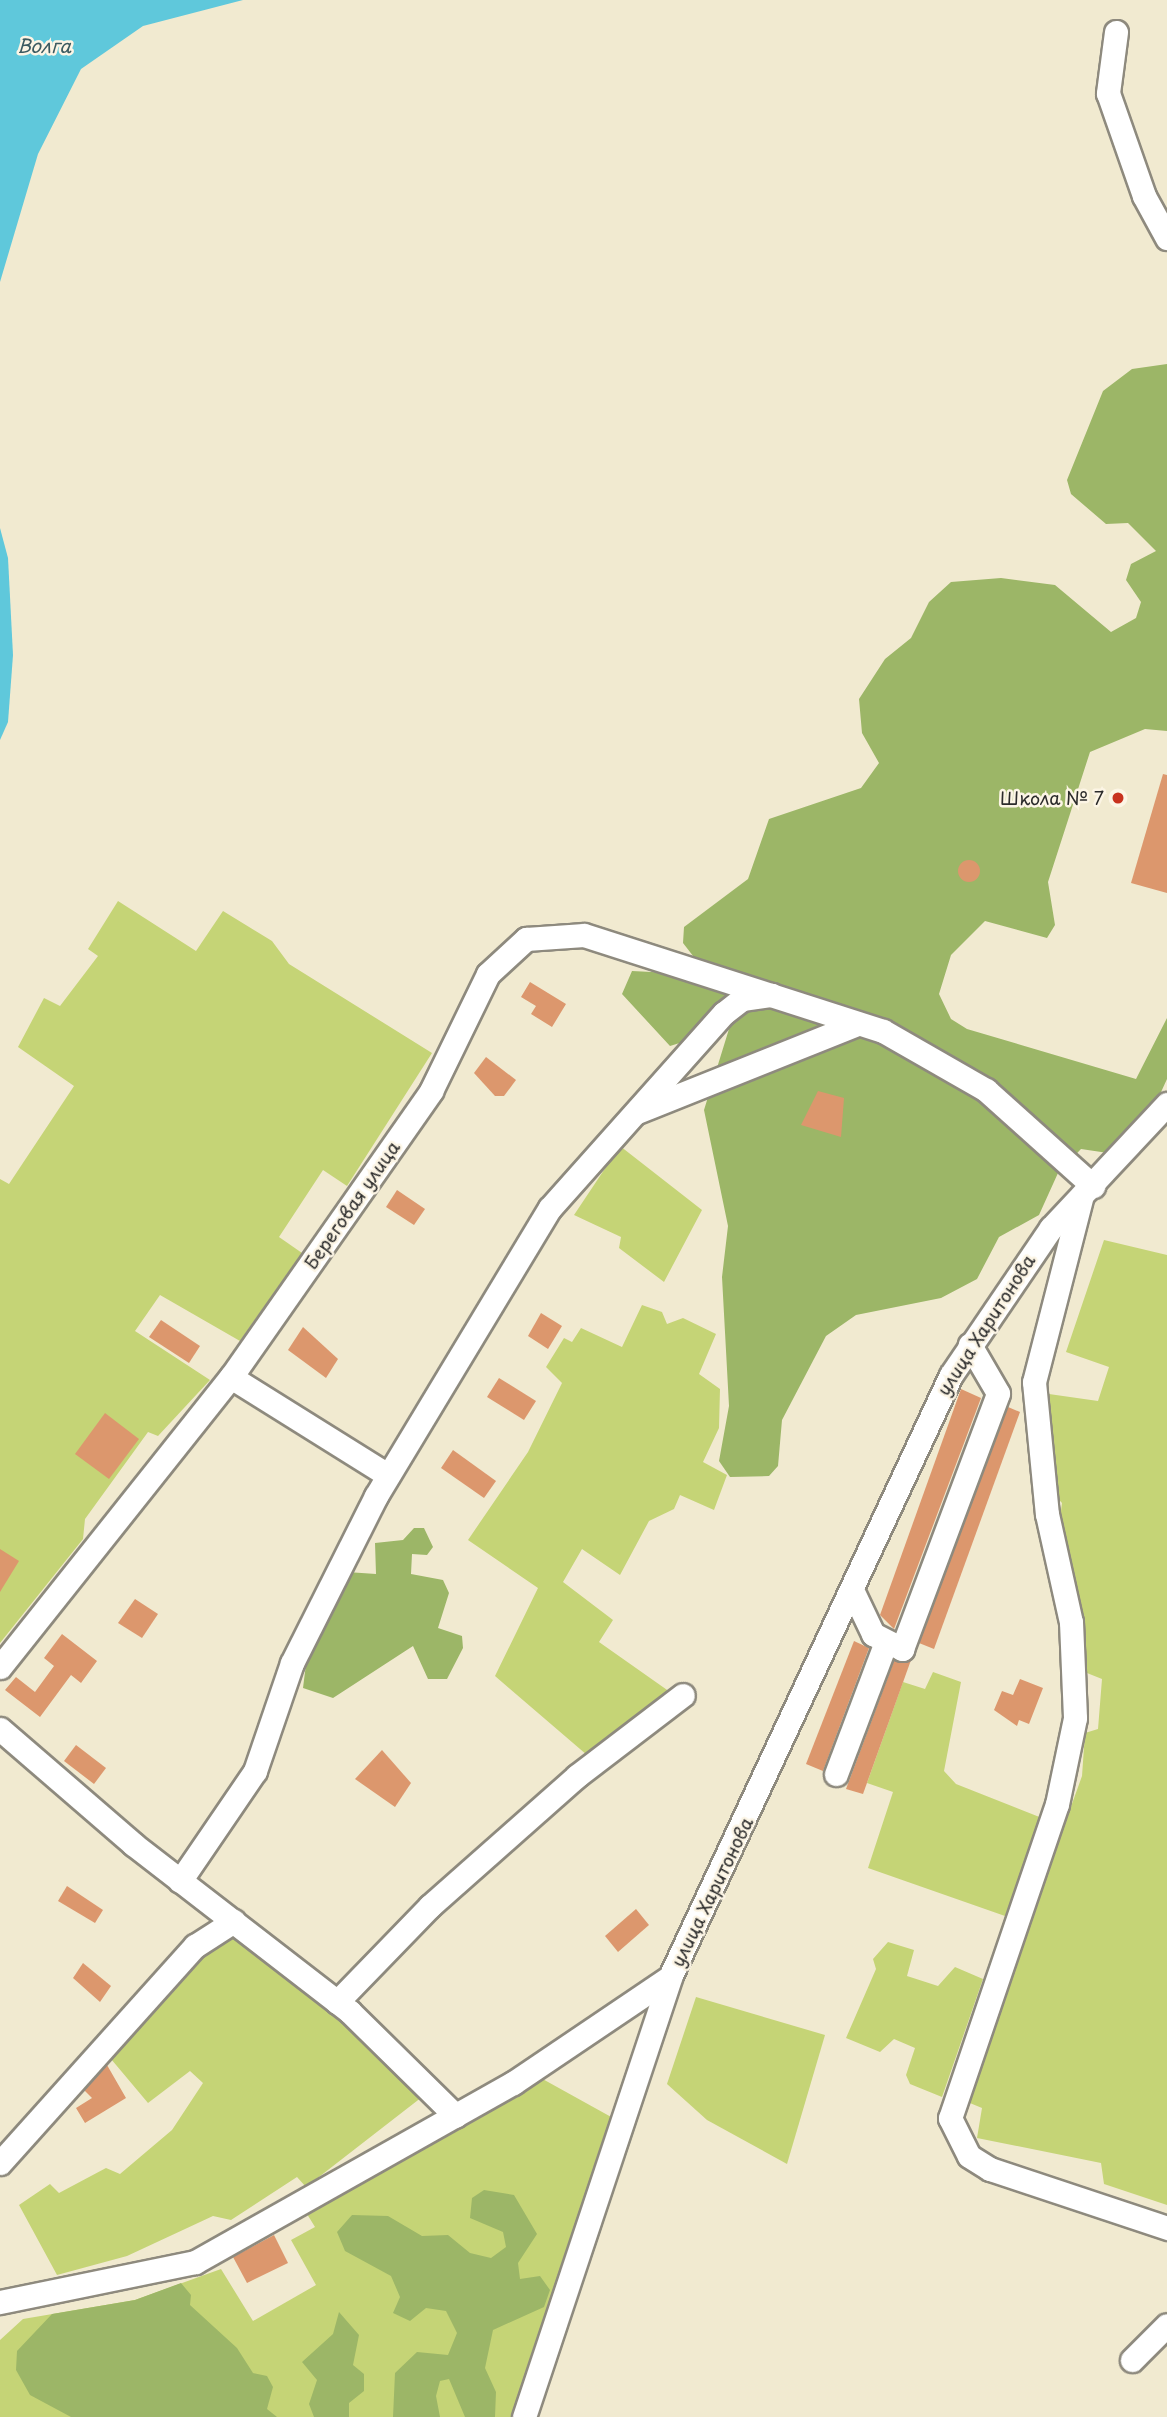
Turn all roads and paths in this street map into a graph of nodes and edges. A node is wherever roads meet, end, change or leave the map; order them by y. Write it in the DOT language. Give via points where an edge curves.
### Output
graph roads {
  1 [pos="1116,32"];
  2 [pos="1167,238"];
  3 [pos="776,996"];
  4 [pos="859,1025"];
  5 [pos="1167,1104"];
  6 [pos="631,1115"];
  7 [pos="1087,1192"];
  8 [pos="970,1345"];
  9 [pos="231,1377"];
  10 [pos="1034,1382"];
  11 [pos="998,1393"];
  12 [pos="388,1475"];
  13 [pos="853,1592"];
  14 [pos="886,1642"];
  15 [pos="0,1667"];
  16 [pos="683,1695"];
  17 [pos="0,1729"];
  18 [pos="836,1774"];
  19 [pos="180,1881"];
  20 [pos="234,1921"];
  21 [pos="670,1978"];
  22 [pos="337,2002"];
  23 [pos="456,2116"];
  24 [pos="0,2163"];
  25 [pos="1167,2228"];
  26 [pos="0,2302"];
  27 [pos="1167,2325"];
  28 [pos="1132,2360"];
  29 [pos="524,2417"];
  1 -- 2 [label="street" via="1108,93 1144,196"];
  3 -- 4 [label="street, Береговая улица"];
  3 -- 6 [label="street" via="733,1005"];
  3 -- 9 [label="street, Береговая улица" via="584,934 550,932 515,945 488,974 415,1116"];
  4 -- 6 [label="street"];
  4 -- 7 [label="street, Береговая улица" via="896,1037 986,1090"];
  5 -- 7 [label="street, улица Харитонова"];
  6 -- 12 [label="street" via="550,1208"];
  7 -- 8 [label="street, улица Харитонова" via="1020,1268"];
  7 -- 10 [label="street"];
  8 -- 11 [label="street"];
  8 -- 13 [label="street, улица Харитонова" via="940,1395"];
  9 -- 12 [label="street"];
  9 -- 15 [label="street, Береговая улица"];
  10 -- 11 [label="street"];
  10 -- 25 [label="street" via="1047,1514 1071,1622 1074,1718 1056,1804 950,2118 969,2156 990,2169"];
  11 -- 14 [label="street" via="902,1649"];
  12 -- 19 [label="street" via="306,1631 255,1771"];
  13 -- 14 [label="street" via="868,1628"];
  13 -- 21 [label="street, улица Харитонова"];
  14 -- 18 [label="street"];
  16 -- 22 [label="street" via="535,1813 430,1906"];
  17 -- 19 [label="street"];
  19 -- 20 [label="street"];
  20 -- 22 [label="street"];
  20 -- 24 [label="street" via="195,1946"];
  21 -- 23 [label="street, улица Харитонова"];
  21 -- 29 [label="street"];
  22 -- 23 [label="street"];
  23 -- 26 [label="street, улица Харитонова" via="179,2269"];
  27 -- 28 [label="street"];
}
